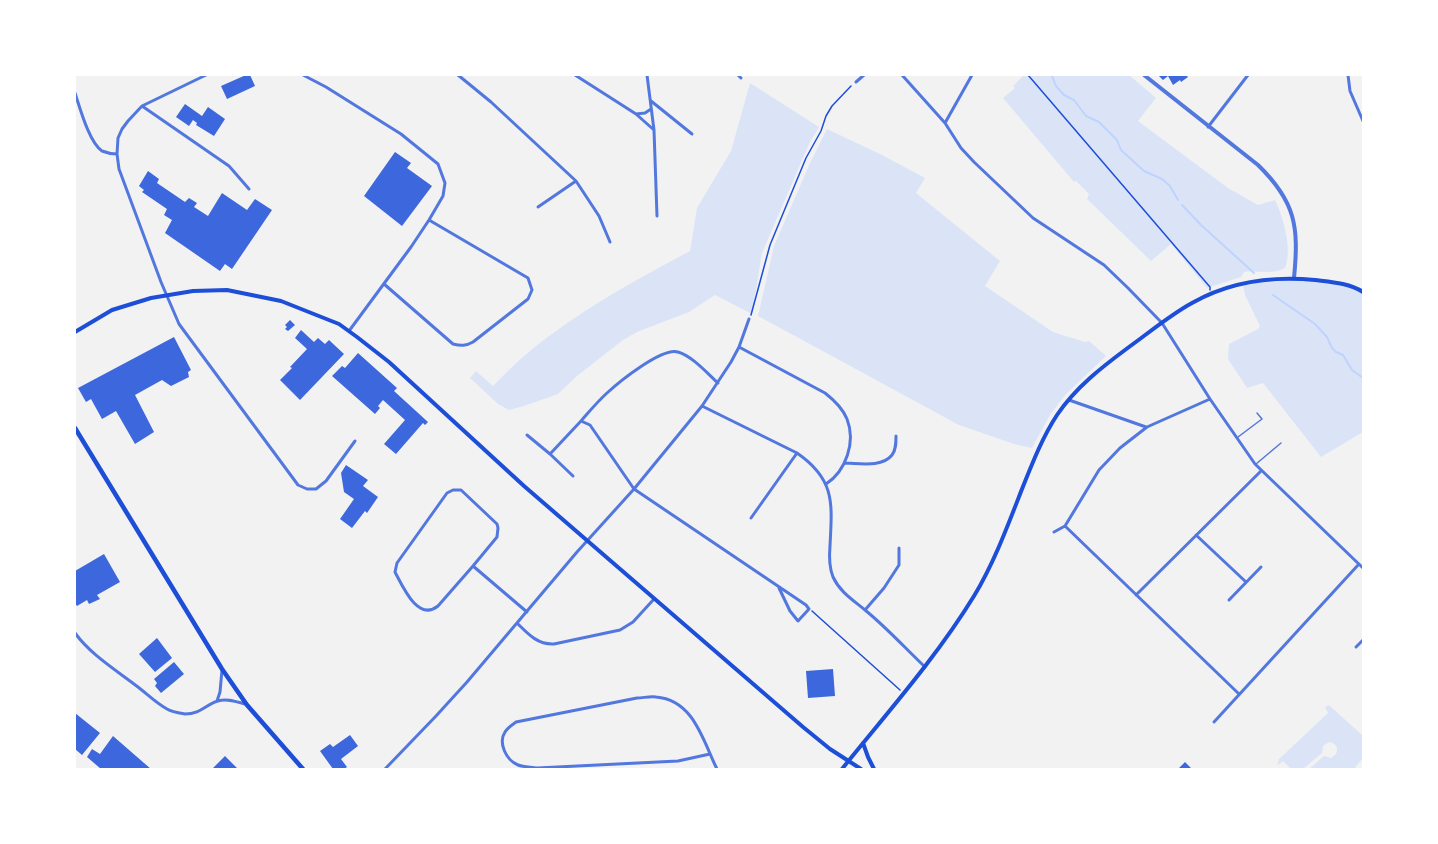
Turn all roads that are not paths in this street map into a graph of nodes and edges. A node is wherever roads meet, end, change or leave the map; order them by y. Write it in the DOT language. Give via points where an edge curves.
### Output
graph roads {
  1 [pos="206,75"];
  2 [pos="303,75"];
  3 [pos="458,75"];
  4 [pos="575,75"];
  5 [pos="648,75"];
  6 [pos="864,75"];
  7 [pos="902,75"];
  8 [pos="972,75"];
  9 [pos="1144,75"];
  10 [pos="1248,75"];
  11 [pos="1348,75"];
  12 [pos="856,82"];
  13 [pos="75,93"];
  14 [pos="650,99"];
  15 [pos="142,106"];
  16 [pos="652,109"];
  17 [pos="636,114"];
  18 [pos="1363,121"];
  19 [pos="945,123"];
  20 [pos="1208,127"];
  21 [pos="654,130"];
  22 [pos="692,134"];
  23 [pos="117,154"];
  24 [pos="576,181"];
  25 [pos="249,189"];
  26 [pos="538,207"];
  27 [pos="657,216"];
  28 [pos="429,220"];
  29 [pos="610,242"];
  30 [pos="1294,278"];
  31 [pos="384,284"];
  32 [pos="1363,292"];
  33 [pos="167,295"];
  34 [pos="750,319"];
  35 [pos="1162,323"];
  36 [pos="349,331"];
  37 [pos="75,332"];
  38 [pos="739,347"];
  39 [pos="718,383"];
  40 [pos="1210,399"];
  41 [pos="1069,400"];
  42 [pos="702,406"];
  43 [pos="1257,413"];
  44 [pos="581,421"];
  45 [pos="1147,427"];
  46 [pos="75,428"];
  47 [pos="526,435"];
  48 [pos="896,436"];
  49 [pos="1237,438"];
  50 [pos="355,441"];
  51 [pos="1281,442"];
  52 [pos="797,453"];
  53 [pos="549,454"];
  54 [pos="844,463"];
  55 [pos="1256,464"];
  56 [pos="1261,471"];
  57 [pos="573,476"];
  58 [pos="826,484"];
  59 [pos="634,489"];
  60 [pos="751,518"];
  61 [pos="1065,526"];
  62 [pos="1054,532"];
  63 [pos="1196,535"];
  64 [pos="587,541"];
  65 [pos="898,548"];
  66 [pos="1359,564"];
  67 [pos="473,566"];
  68 [pos="1262,567"];
  69 [pos="1363,568"];
  70 [pos="1246,582"];
  71 [pos="779,588"];
  72 [pos="1136,595"];
  73 [pos="654,599"];
  74 [pos="1229,600"];
  75 [pos="865,610"];
  76 [pos="527,612"];
  77 [pos="517,623"];
  78 [pos="75,633"];
  79 [pos="1363,640"];
  80 [pos="1356,647"];
  81 [pos="925,667"];
  82 [pos="222,669"];
  83 [pos="1239,694"];
  84 [pos="217,701"];
  85 [pos="247,705"];
  86 [pos="1214,722"];
  87 [pos="863,742"];
  88 [pos="710,754"];
  89 [pos="848,761"];
  90 [pos="303,769"];
  91 [pos="385,769"];
  92 [pos="717,769"];
  93 [pos="842,769"];
  94 [pos="861,769"];
  95 [pos="874,769"];
  1 -- 15 [label="street"];
  2 -- 28 [label="street" via="401,134 438,164 445,183 443,196"];
  3 -- 24 [label="street"];
  4 -- 17 [label="street"];
  5 -- 14 [label="street"];
  6 -- 12 [label="street"];
  7 -- 19 [label="street"];
  8 -- 19 [label="street"];
  9 -- 20 [label="street"];
  10 -- 20 [label="street"];
  11 -- 18 [label="street" via="1350,91"];
  13 -- 23 [label="street" via="96,145"];
  14 -- 16 [label="street"];
  14 -- 22 [label="street"];
  15 -- 23 [label="street" via="122,129"];
  15 -- 25 [label="street" via="230,166"];
  16 -- 17 [label="street"];
  16 -- 21 [label="street"];
  17 -- 21 [label="street"];
  19 -- 35 [label="street" via="961,148 1033,218 1104,265"];
  20 -- 30 [label="street" via="1258,165 1283,192 1296,233"];
  21 -- 27 [label="street"];
  23 -- 33 [label="street" via="118,170"];
  24 -- 26 [label="street"];
  24 -- 29 [label="street" via="600,216"];
  28 -- 31 [label="street"];
  28 -- 31 [label="street" via="528,278 532,290 528,299 473,342 457,345"];
  30 -- 32 [label="main road" via="1338,283"];
  30 -- 35 [label="main road" via="1259,281 1211,294"];
  31 -- 36 [label="street"];
  33 -- 36 [label="main road" via="227,290 299,307"];
  33 -- 37 [label="main road" via="121,306"];
  33 -- 50 [label="street" via="183,329 298,485 316,489"];
  34 -- 38 [label="street"];
  35 -- 40 [label="street"];
  35 -- 41 [label="main road" via="1089,378"];
  36 -- 64 [label="main road" via="389,362"];
  38 -- 39 [label="street"];
  38 -- 54 [label="street" via="825,393 837,404 850,429"];
  39 -- 42 [label="street"];
  39 -- 44 [label="street" via="680,352 671,351 623,379"];
  40 -- 45 [label="street"];
  40 -- 49 [label="street"];
  41 -- 45 [label="street"];
  41 -- 81 [label="main road" via="1038,449 975,594"];
  42 -- 52 [label="street"];
  42 -- 59 [label="street"];
  43 -- 49 [label="lane" via="1262,419"];
  44 -- 53 [label="street"];
  44 -- 59 [label="street" via="590,425"];
  45 -- 61 [label="street" via="1099,470"];
  46 -- 82 [label="main road"];
  47 -- 53 [label="street"];
  48 -- 54 [label="street" via="895,448 886,460"];
  49 -- 55 [label="street"];
  51 -- 55 [label="lane"];
  52 -- 58 [label="street" via="810,462"];
  52 -- 60 [label="street"];
  53 -- 57 [label="street"];
  54 -- 58 [label="street"];
  55 -- 56 [label="street"];
  56 -- 63 [label="street"];
  56 -- 66 [label="street"];
  58 -- 75 [label="street" via="831,507 829,562 833,576 841,590"];
  59 -- 64 [label="street"];
  59 -- 71 [label="street"];
  61 -- 62 [label="street"];
  61 -- 72 [label="street"];
  63 -- 70 [label="street"];
  63 -- 72 [label="street"];
  64 -- 73 [label="main road"];
  64 -- 76 [label="street"];
  65 -- 75 [label="street" via="899,564"];
  66 -- 69 [label="street"];
  66 -- 83 [label="street"];
  67 -- 67 [label="street" via="434,610 427,611 415,604 395,572 447,493 453,490 461,490 495,520 498,528 497,537"];
  67 -- 76 [label="street"];
  68 -- 70 [label="street"];
  70 -- 74 [label="street"];
  71 -- 71 [label="street" via="809,609 798,621 790,611"];
  72 -- 83 [label="street"];
  73 -- 77 [label="street" via="620,630 554,644 537,641"];
  73 -- 89 [label="main road"];
  75 -- 81 [label="street"];
  76 -- 77 [label="street"];
  77 -- 91 [label="street"];
  78 -- 84 [label="street" via="166,708 192,713"];
  79 -- 80 [label="street"];
  81 -- 87 [label="main road"];
  82 -- 84 [label="street"];
  82 -- 85 [label="main road"];
  83 -- 86 [label="street"];
  84 -- 85 [label="street"];
  85 -- 90 [label="main road"];
  87 -- 89 [label="main road"];
  87 -- 95 [label="main road"];
  88 -- 88 [label="street" via="687,711 668,699 656,697 516,722 502,740 507,757 517,765 537,768 678,761"];
  88 -- 92 [label="street"];
  89 -- 93 [label="main road"];
  89 -- 94 [label="main road"];
}
